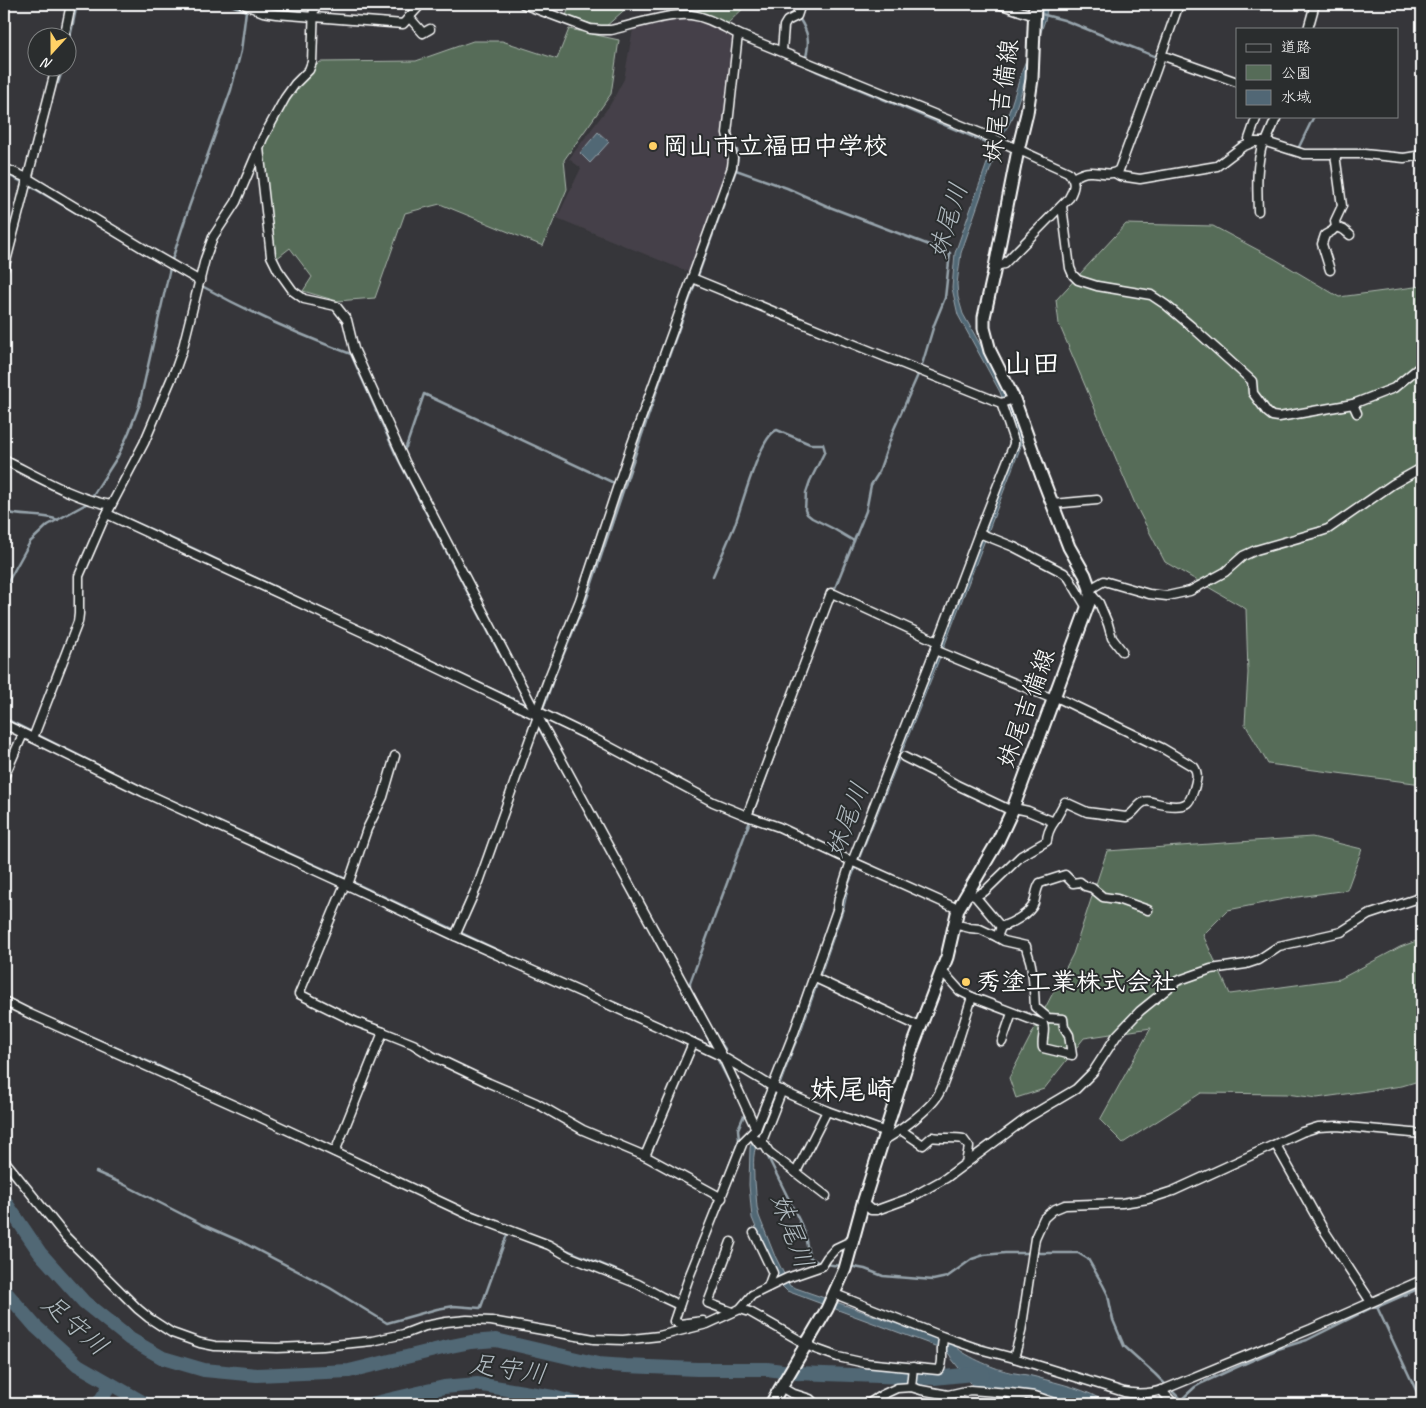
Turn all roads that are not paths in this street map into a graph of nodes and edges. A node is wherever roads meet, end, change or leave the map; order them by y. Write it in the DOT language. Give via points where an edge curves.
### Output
graph roads {
  1 [pos="71,4"];
  2 [pos="314,4"];
  3 [pos="421,4"];
  4 [pos="522,4"];
  5 [pos="801,4"];
  6 [pos="999,4"];
  7 [pos="1035,4"];
  8 [pos="1179,4"];
  9 [pos="1315,4"];
  10 [pos="247,5"];
  11 [pos="1035,16"];
  12 [pos="409,17"];
  13 [pos="313,18"];
  14 [pos="66,28"];
  15 [pos="1308,28"];
  16 [pos="430,29"];
  17 [pos="738,34"];
  18 [pos="782,52"];
  19 [pos="1160,57"];
  20 [pos="54,78"];
  21 [pos="1236,82"];
  22 [pos="1256,118"];
  23 [pos="1275,118"];
  24 [pos="1265,142"];
  25 [pos="1249,143"];
  26 [pos="260,148"];
  27 [pos="1018,150"];
  28 [pos="1336,154"];
  29 [pos="1422,155"];
  30 [pos="4,168"];
  31 [pos="1115,173"];
  32 [pos="1073,178"];
  33 [pos="26,182"];
  34 [pos="1062,206"];
  35 [pos="1258,210"];
  36 [pos="1336,227"];
  37 [pos="1350,235"];
  38 [pos="996,266"];
  39 [pos="4,269"];
  40 [pos="1330,270"];
  41 [pos="695,279"];
  42 [pos="199,283"];
  43 [pos="1422,365"];
  44 [pos="1012,399"];
  45 [pos="1002,403"];
  46 [pos="1354,404"];
  47 [pos="1357,413"];
  48 [pos="4,460"];
  49 [pos="1422,469"];
  50 [pos="1097,500"];
  51 [pos="1053,504"];
  52 [pos="109,510"];
  53 [pos="982,534"];
  54 [pos="1091,592"];
  55 [pos="1087,608"];
  56 [pos="938,649"];
  57 [pos="1122,651"];
  58 [pos="1054,698"];
  59 [pos="537,713"];
  60 [pos="4,724"];
  61 [pos="23,734"];
  62 [pos="34,735"];
  63 [pos="395,756"];
  64 [pos="904,757"];
  65 [pos="4,777"];
  66 [pos="1013,810"];
  67 [pos="750,817"];
  68 [pos="1054,822"];
  69 [pos="854,862"];
  70 [pos="348,883"];
  71 [pos="971,895"];
  72 [pos="1422,897"];
  73 [pos="958,909"];
  74 [pos="1148,910"];
  75 [pos="954,924"];
  76 [pos="1001,927"];
  77 [pos="456,933"];
  78 [pos="997,937"];
  79 [pos="942,971"];
  80 [pos="816,978"];
  81 [pos="972,997"];
  82 [pos="4,1001"];
  83 [pos="1012,1013"];
  84 [pos="920,1027"];
  85 [pos="383,1032"];
  86 [pos="1002,1042"];
  87 [pos="693,1043"];
  88 [pos="718,1055"];
  89 [pos="778,1089"];
  90 [pos="827,1111"];
  91 [pos="901,1130"];
  92 [pos="1422,1134"];
  93 [pos="884,1136"];
  94 [pos="756,1137"];
  95 [pos="1276,1145"];
  96 [pos="336,1149"];
  97 [pos="646,1155"];
  98 [pos="4,1160"];
  99 [pos="966,1163"];
  100 [pos="796,1172"];
  101 [pos="826,1196"];
  102 [pos="720,1197"];
  103 [pos="863,1203"];
  104 [pos="754,1233"];
  105 [pos="853,1240"];
  106 [pos="731,1242"];
  107 [pos="1422,1280"];
  108 [pos="768,1287"];
  109 [pos="831,1301"];
  110 [pos="1371,1302"];
  111 [pos="679,1305"];
  112 [pos="736,1311"];
  113 [pos="715,1321"];
  114 [pos="942,1342"];
  115 [pos="806,1344"];
  116 [pos="1014,1358"];
  117 [pos="913,1369"];
  118 [pos="782,1384"];
  119 [pos="911,1386"];
  120 [pos="1166,1388"];
  121 [pos="1028,1395"];
  122 [pos="873,1403"];
  123 [pos="771,1404"];
  124 [pos="815,1404"];
  125 [pos="1007,1404"];
  126 [pos="1058,1404"];
  127 [pos="1174,1404"];
  1 -- 14 [label="street"];
  2 -- 13 [label="street"];
  3 -- 12 [label="street"];
  4 -- 17 [label="street" via="590,29 611,30 676,15 691,15"];
  5 -- 18 [label="street" via="796,16 784,26"];
  6 -- 11 [label="street"];
  7 -- 11 [label="main road, 妹尾吉備線"];
  8 -- 19 [label="street"];
  9 -- 15 [label="street"];
  10 -- 13 [label="street" via="276,14"];
  11 -- 27 [label="main road, 妹尾吉備線" via="1032,79"];
  12 -- 13 [label="street" via="403,24"];
  12 -- 16 [label="street" via="423,33"];
  13 -- 26 [label="street" via="310,70 285,98"];
  17 -- 18 [label="street"];
  17 -- 41 [label="street" via="727,133 732,167"];
  18 -- 27 [label="street"];
  19 -- 21 [label="street"];
  19 -- 31 [label="street"];
  20 -- 33 [label="street"];
  22 -- 25 [label="street"];
  23 -- 24 [label="street"];
  24 -- 25 [label="street"];
  24 -- 28 [label="street" via="1304,154"];
  24 -- 35 [label="street" via="1258,160"];
  25 -- 31 [label="street" via="1217,166 1140,178"];
  26 -- 42 [label="street" via="236,202 212,236"];
  26 -- 59 [label="street" via="271,256 293,290 304,298 336,306 347,320 354,348 405,462"];
  27 -- 32 [label="street" via="1068,172"];
  27 -- 38 [label="main road, 妹尾吉備線"];
  28 -- 29 [label="street" via="1404,158"];
  28 -- 36 [label="street" via="1342,206 1334,221"];
  30 -- 33 [label="street"];
  31 -- 32 [label="street" via="1084,172"];
  32 -- 34 [label="street" via="1072,192"];
  33 -- 39 [label="street"];
  33 -- 42 [label="street"];
  34 -- 38 [label="street" via="1004,264"];
  34 -- 46 [label="street" via="1070,268 1078,280 1151,296 1166,305 1252,381 1253,393 1272,416"];
  36 -- 37 [label="street"];
  36 -- 40 [label="street" via="1325,235 1322,244"];
  38 -- 44 [label="main road, 妹尾吉備線" via="984,328 990,351"];
  41 -- 45 [label="street"];
  41 -- 59 [label="street" via="630,449 580,600"];
  42 -- 52 [label="street" via="176,368 144,443"];
  43 -- 46 [label="street" via="1394,388"];
  44 -- 45 [label="street"];
  44 -- 51 [label="main road, 妹尾吉備線"];
  45 -- 53 [label="street" via="1014,444"];
  46 -- 47 [label="street"];
  48 -- 52 [label="street"];
  49 -- 54 [label="street" via="1393,484 1328,529 1256,550 1190,591 1167,596 1149,594 1104,581"];
  50 -- 51 [label="street"];
  51 -- 54 [label="main road, 妹尾吉備線"];
  52 -- 59 [label="street"];
  52 -- 62 [label="street" via="79,576 78,622"];
  53 -- 55 [label="street" via="1064,573"];
  53 -- 56 [label="street"];
  54 -- 55 [label="main road, 妹尾吉備線"];
  54 -- 57 [label="street" via="1099,603 1112,638"];
  55 -- 58 [label="main road, 妹尾吉備線"];
  56 -- 58 [label="street"];
  56 -- 67 [label="street" via="833,594"];
  56 -- 69 [label="street"];
  58 -- 66 [label="main road, 妹尾吉備線"];
  58 -- 68 [label="street" via="1194,766 1197,779 1190,799 1180,806 1147,801 1126,817 1087,812 1065,802"];
  59 -- 67 [label="street"];
  59 -- 77 [label="street" via="479,882"];
  59 -- 88 [label="street"];
  60 -- 61 [label="street"];
  61 -- 62 [label="street"];
  61 -- 65 [label="street"];
  62 -- 70 [label="street" via="143,792"];
  63 -- 70 [label="street" via="383,797 367,829"];
  64 -- 66 [label="street"];
  66 -- 68 [label="street" via="1028,811"];
  66 -- 71 [label="main road, 妹尾吉備線"];
  67 -- 69 [label="street"];
  68 -- 71 [label="street" via="1047,841 1021,856 985,891"];
  69 -- 73 [label="street"];
  69 -- 80 [label="street" via="839,898"];
  70 -- 77 [label="street"];
  70 -- 85 [label="street" via="299,994"];
  71 -- 73 [label="main road, 妹尾吉備線"];
  71 -- 76 [label="street"];
  72 -- 99 [label="street" via="1368,915 1342,932 1279,946 1258,960 1211,969 1177,981 1117,1035 1085,1081"];
  73 -- 75 [label="main road, 妹尾吉備線"];
  74 -- 76 [label="street" via="1103,896 1080,882 1073,883 1065,875 1040,883 1034,905 1016,922"];
  75 -- 78 [label="street" via="980,928"];
  75 -- 79 [label="main road, 妹尾吉備線"];
  76 -- 78 [label="street"];
  77 -- 87 [label="street"];
  78 -- 83 [label="street" via="1026,946 1034,977 1035,1006 1048,1018 1063,1020 1072,1044 1072,1055 1043,1048 1043,1024"];
  79 -- 81 [label="street" via="960,991"];
  79 -- 84 [label="main road, 妹尾吉備線"];
  80 -- 84 [label="street"];
  80 -- 89 [label="street"];
  81 -- 83 [label="street"];
  81 -- 91 [label="street" via="939,1095"];
  82 -- 96 [label="street"];
  83 -- 86 [label="street"];
  84 -- 93 [label="main road, 妹尾吉備線"];
  85 -- 96 [label="street"];
  85 -- 97 [label="street" via="536,1103 584,1130"];
  87 -- 88 [label="street"];
  87 -- 97 [label="street"];
  88 -- 89 [label="street"];
  88 -- 94 [label="street"];
  89 -- 90 [label="street"];
  89 -- 94 [label="street"];
  89 -- 94 [label="street"];
  90 -- 93 [label="street"];
  90 -- 100 [label="street"];
  91 -- 93 [label="street" via="891,1137"];
  91 -- 99 [label="street" via="923,1145 932,1137 963,1139 969,1147"];
  92 -- 95 [label="street" via="1318,1127"];
  93 -- 103 [label="main road, 妹尾吉備線"];
  94 -- 100 [label="street" via="769,1152"];
  94 -- 102 [label="street" via="743,1142"];
  95 -- 110 [label="street" via="1322,1227"];
  95 -- 116 [label="street" via="1148,1199 1065,1205 1053,1210 1044,1218 1035,1238"];
  96 -- 111 [label="street" via="470,1215 549,1245"];
  97 -- 102 [label="street"];
  98 -- 113 [label="street" via="66,1237 138,1309 172,1332 200,1343 278,1348 333,1345 372,1341 424,1326 467,1320 491,1321 594,1339 623,1340 659,1336"];
  99 -- 103 [label="street" via="910,1198 877,1210 871,1210"];
  100 -- 101 [label="street"];
  102 -- 111 [label="street"];
  103 -- 105 [label="main road, 妹尾吉備線"];
  104 -- 108 [label="street" via="773,1273"];
  105 -- 108 [label="street" via="836,1248 824,1263"];
  105 -- 109 [label="main road, 妹尾吉備線"];
  106 -- 112 [label="street" via="708,1303"];
  107 -- 110 [label="street"];
  108 -- 112 [label="street" via="752,1295"];
  109 -- 114 [label="street"];
  109 -- 115 [label="main road, 妹尾吉備線"];
  110 -- 120 [label="street"];
  111 -- 113 [label="street" via="674,1321 680,1324"];
  112 -- 113 [label="street"];
  112 -- 115 [label="street" via="750,1312"];
  114 -- 116 [label="street"];
  114 -- 117 [label="street" via="940,1369"];
  115 -- 117 [label="street" via="847,1359"];
  115 -- 118 [label="main road, 妹尾吉備線"];
  116 -- 120 [label="street" via="1124,1392 1148,1394"];
  117 -- 119 [label="street"];
  118 -- 123 [label="main road, 妹尾吉備線"];
  118 -- 124 [label="street" via="791,1393"];
  119 -- 121 [label="street" via="948,1395 970,1390"];
  119 -- 122 [label="street" via="897,1388"];
  120 -- 127 [label="street"];
  121 -- 125 [label="street"];
  121 -- 126 [label="street"];
}
